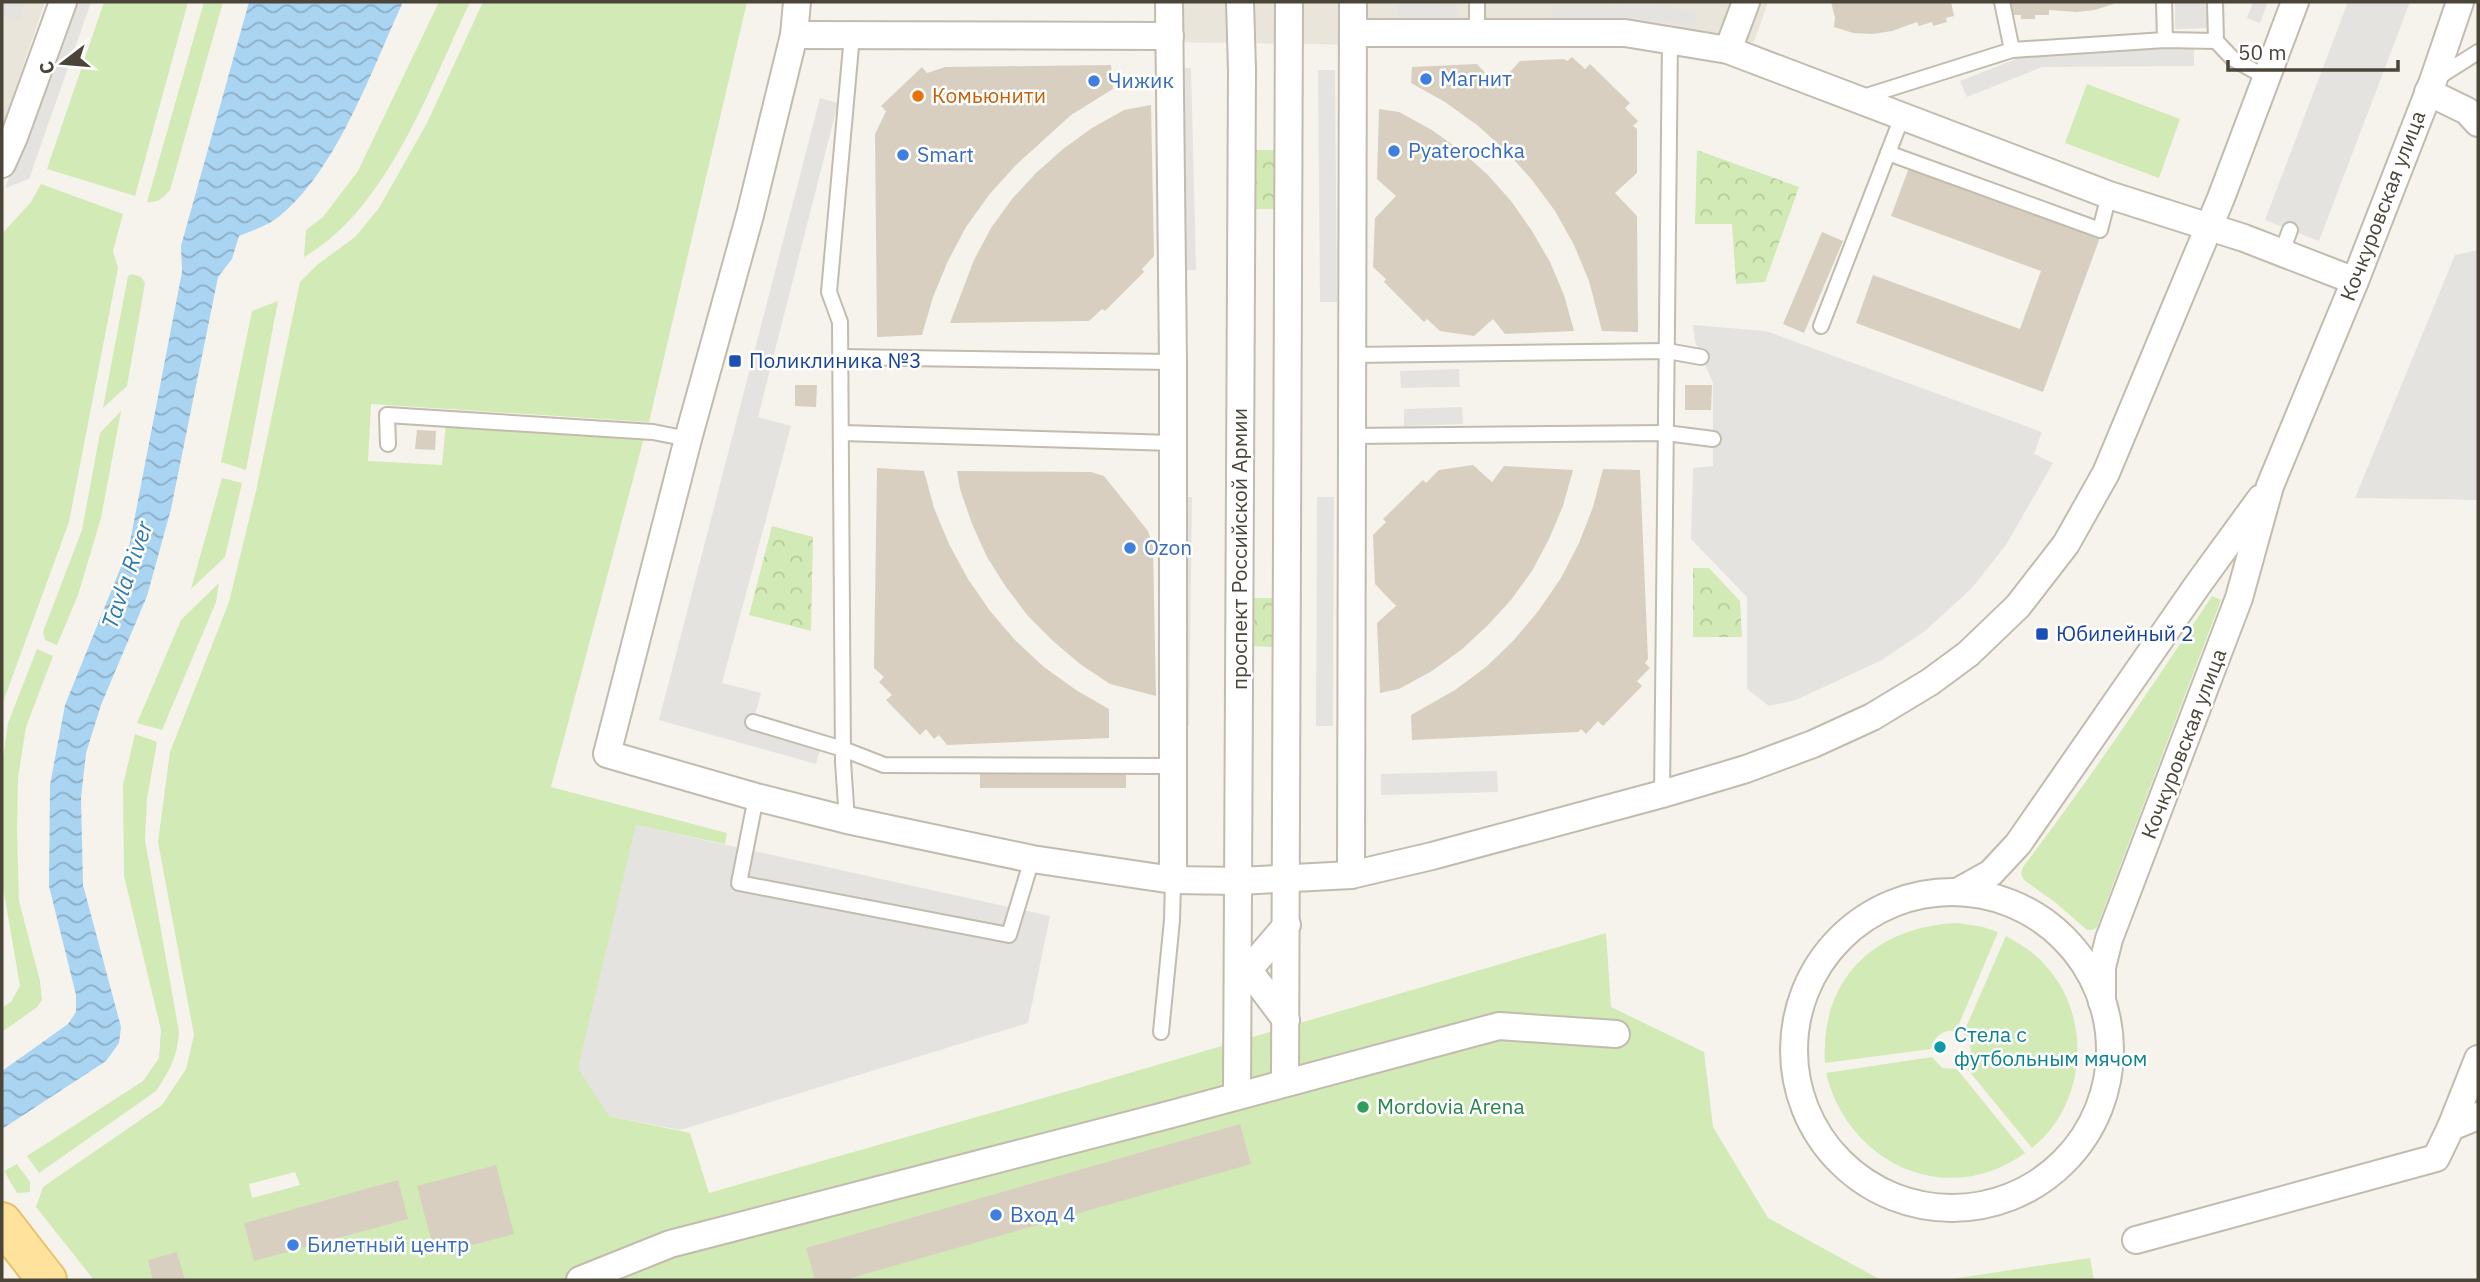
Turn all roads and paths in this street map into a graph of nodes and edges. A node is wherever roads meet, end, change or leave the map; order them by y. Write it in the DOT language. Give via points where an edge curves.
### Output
graph roads {
  1 [pos="64,2"];
  2 [pos="797,2"];
  3 [pos="1170,2"];
  4 [pos="1240,2"];
  5 [pos="1289,2"];
  6 [pos="1353,2"];
  7 [pos="1477,2"];
  8 [pos="1746,2"];
  9 [pos="2002,2"];
  10 [pos="2164,2"];
  11 [pos="2215,2"];
  12 [pos="2295,2"];
  13 [pos="2460,2"];
  14 [pos="1477,32"];
  15 [pos="1353,33"];
  16 [pos="794,35"];
  17 [pos="852,35"];
  18 [pos="1170,36"];
  19 [pos="1670,40"];
  20 [pos="2165,40"];
  21 [pos="2216,41"];
  22 [pos="1728,50"];
  23 [pos="2012,50"];
  24 [pos="2478,52"];
  25 [pos="2267,78"];
  26 [pos="2430,86"];
  27 [pos="1858,98"];
  28 [pos="1902,117"];
  29 [pos="2478,123"];
  30 [pos="1888,153"];
  31 [pos="2,164"];
  32 [pos="2109,194"];
  33 [pos="2209,226"];
  34 [pos="2355,281"];
  35 [pos="1821,326"];
  36 [pos="1667,351"];
  37 [pos="1352,355"];
  38 [pos="841,357"];
  39 [pos="1701,357"];
  40 [pos="1173,362"];
  41 [pos="842,433"];
  42 [pos="1666,433"];
  43 [pos="1351,436"];
  44 [pos="688,439"];
  45 [pos="1713,439"];
  46 [pos="1173,443"];
  47 [pos="388,444"];
  48 [pos="2270,486"];
  49 [pos="752,722"];
  50 [pos="843,749"];
  51 [pos="1172,766"];
  52 [pos="1662,794"];
  53 [pos="757,797"];
  54 [pos="847,820"];
  55 [pos="1032,859"];
  56 [pos="1351,875"];
  57 [pos="1173,880"];
  58 [pos="1286,880"];
  59 [pos="1239,881"];
  60 [pos="1957,892"];
  61 [pos="1287,925"];
  62 [pos="1242,969"];
  63 [pos="2102,1002"];
  64 [pos="1282,1004"];
  65 [pos="1161,1032"];
  66 [pos="1616,1034"];
  67 [pos="1237,1039"];
  68 [pos="2478,1059"];
  69 [pos="1285,1083"];
  70 [pos="1237,1096"];
  71 [pos="2478,1116"];
  72 [pos="2451,1127"];
  73 [pos="2,1222"];
  74 [pos="2136,1241"];
  75 [pos="47,1280"];
  76 [pos="580,1280"];
  1 -- 31 [label="street"];
  2 -- 16 [label="street"];
  3 -- 18 [label="street"];
  4 -- 59 [label="street, проспект Российской Армии"];
  5 -- 58 [label="street"];
  6 -- 15 [label="street"];
  7 -- 14 [label="lane"];
  8 -- 22 [label="street"];
  9 -- 23 [label="lane"];
  10 -- 20 [label="lane"];
  11 -- 21 [label="lane"];
  12 -- 25 [label="street"];
  13 -- 26 [label="street, Кочкуровская улица"];
  14 -- 15 [label="street"];
  14 -- 19 [label="street" via="1625,33"];
  15 -- 37 [label="street"];
  16 -- 17 [label="street"];
  16 -- 44 [label="street"];
  17 -- 18 [label="street"];
  17 -- 38 [label="lane" via="829,292 840,322"];
  18 -- 40 [label="street"];
  19 -- 22 [label="street"];
  19 -- 36 [label="lane"];
  20 -- 21 [label="lane"];
  20 -- 23 [label="lane"];
  21 -- 25 [label="lane" via="2234,59"];
  22 -- 27 [label="street"];
  23 -- 27 [label="lane"];
  24 -- 26 [label="lane"];
  25 -- 33 [label="street"];
  26 -- 29 [label="street"];
  26 -- 34 [label="street, Кочкуровская улица"];
  27 -- 28 [label="street"];
  28 -- 30 [label="lane"];
  28 -- 32 [label="street"];
  30 -- 32 [label="lane" via="2100,230"];
  30 -- 35 [label="lane"];
  32 -- 33 [label="street"];
  33 -- 34 [label="street" via="2286,241"];
  33 -- 52 [label="street" via="2106,473 2066,544 2018,606 1930,682 1872,717 1746,769"];
  34 -- 48 [label="street, Кочкуровская улица"];
  36 -- 37 [label="lane"];
  36 -- 39 [label="lane"];
  36 -- 42 [label="lane"];
  37 -- 43 [label="street"];
  38 -- 40 [label="lane"];
  38 -- 41 [label="lane"];
  40 -- 46 [label="street"];
  41 -- 46 [label="lane"];
  41 -- 50 [label="lane"];
  42 -- 43 [label="lane"];
  42 -- 45 [label="lane"];
  42 -- 52 [label="lane"];
  43 -- 56 [label="street"];
  44 -- 47 [label="lane" via="663,433 387,415"];
  44 -- 53 [label="street" via="607,754"];
  46 -- 51 [label="street"];
  48 -- 60 [label="street, Кочкуровская улица" via="2018,844 1991,873"];
  48 -- 63 [label="street, Кочкуровская улица" via="2239,598 2109,939 2102,967"];
  49 -- 50 [label="lane"];
  50 -- 51 [label="lane" via="884,765"];
  50 -- 54 [label="lane"];
  51 -- 57 [label="street"];
  52 -- 56 [label="street"];
  53 -- 54 [label="street"];
  53 -- 55 [label="lane" via="739,883 1009,935"];
  54 -- 55 [label="street"];
  55 -- 57 [label="street"];
  56 -- 58 [label="street"];
  57 -- 59 [label="street"];
  57 -- 65 [label="lane"];
  58 -- 59 [label="street"];
  58 -- 61 [label="street"];
  59 -- 62 [label="street, проспект Российской Армии"];
  60 -- 63 [label="street" via="1985,896 2036,916 2076,953"];
  60 -- 63 [label="street" via="1900,901 1847,932 1820,964 1799,1011 1794,1041 1803,1102 1834,1156 1857,1177 1883,1193 1943,1208 2004,1200 2032,1187 2071,1154 2094,1119 2105,1090 2110,1060"];
  61 -- 62 [label="street"];
  61 -- 64 [label="street"];
  62 -- 64 [label="street"];
  62 -- 67 [label="street, проспект Российской Армии"];
  64 -- 67 [label="street"];
  64 -- 69 [label="street"];
  66 -- 69 [label="street" via="1499,1026"];
  67 -- 70 [label="street, проспект Российской Армии"];
  68 -- 72 [label="street"];
  69 -- 70 [label="street"];
  70 -- 76 [label="street" via="670,1244"];
  71 -- 72 [label="street"];
  72 -- 74 [label="street" via="2436,1158"];
  73 -- 75 [label="main road"];
}
